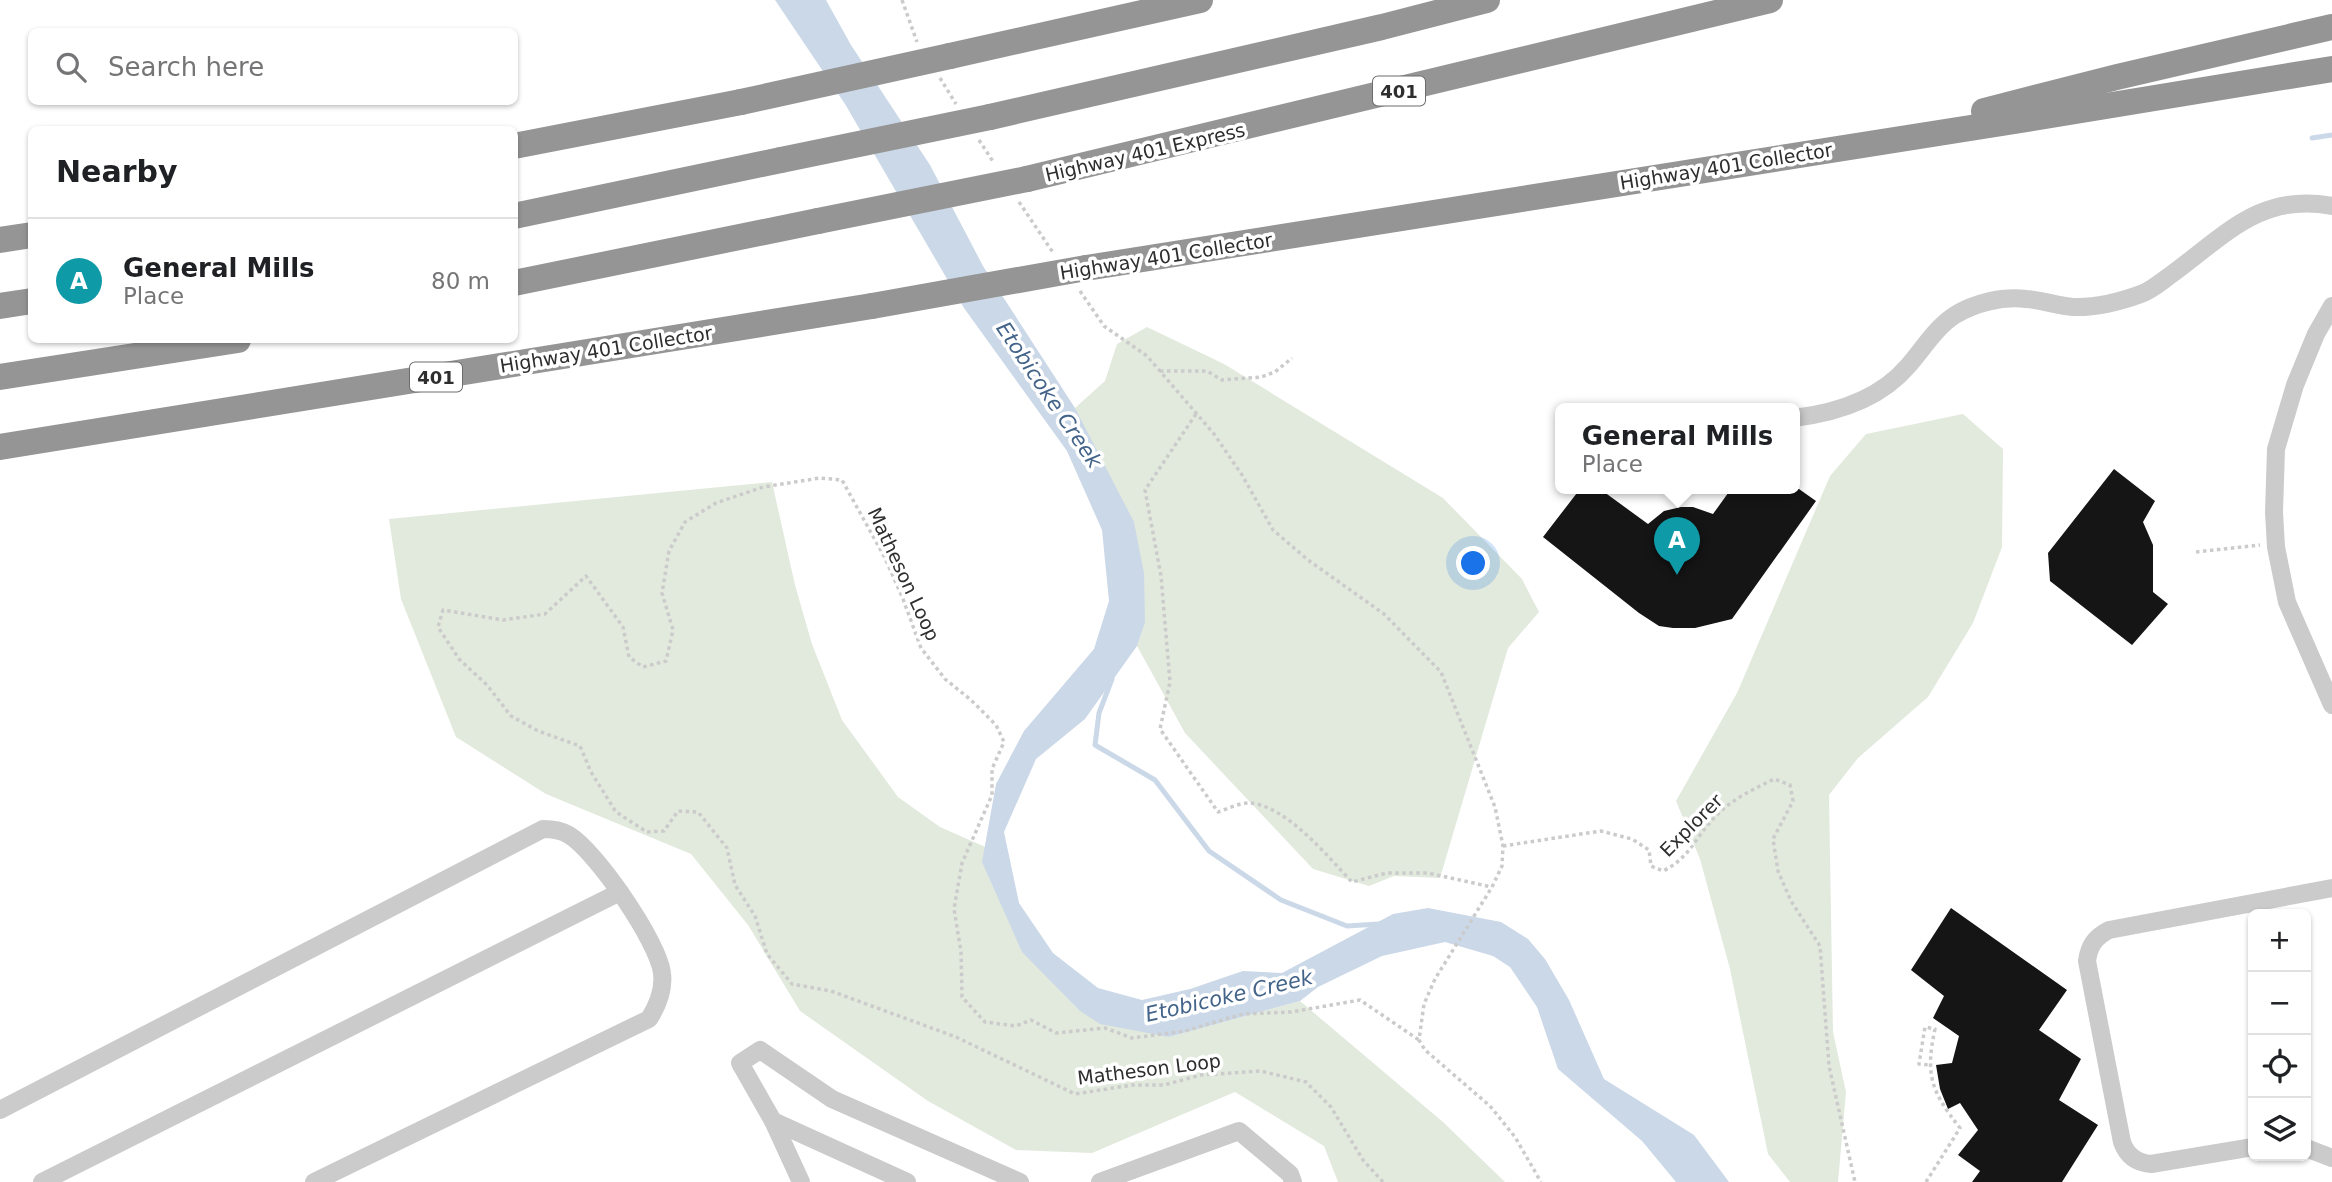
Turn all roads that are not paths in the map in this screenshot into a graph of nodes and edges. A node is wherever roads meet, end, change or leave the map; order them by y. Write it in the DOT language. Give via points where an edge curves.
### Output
graph roads {
  1 [pos="1200,0"];
  2 [pos="1487,0"];
  3 [pos="1770,0"];
  4 [pos="2332,27"];
  5 [pos="2332,69"];
  6 [pos="518,145"];
  7 [pos="1840,148"];
  8 [pos="2332,206"];
  9 [pos="518,215"];
  10 [pos="28,235"];
  11 [pos="0,240"];
  12 [pos="518,282"];
  13 [pos="28,302"];
  14 [pos="0,306"];
  15 [pos="2332,306"];
  16 [pos="219,343"];
  17 [pos="0,377"];
  18 [pos="1800,417"];
  19 [pos="0,447"];
  20 [pos="2332,705"];
  21 [pos="2332,888"];
  22 [pos="620,892"];
  23 [pos="0,1110"];
  24 [pos="773,1121"];
  25 [pos="2248,1148"];
  26 [pos="2311,1150"];
  27 [pos="2332,1157"];
  28 [pos="42,1182"];
  29 [pos="314,1182"];
  30 [pos="801,1182"];
  31 [pos="907,1182"];
  32 [pos="1020,1182"];
  33 [pos="1100,1182"];
  34 [pos="1293,1182"];
  1 -- 6 [label="highway, bridge" via="741,102"];
  2 -- 9 [label="highway, bridge" via="990,117"];
  3 -- 12 [label="highway, Highway 401 Express / 401, bridge" via="1027,179"];
  4 -- 7 [label="highway"];
  5 -- 7 [label="highway, Highway 401 Collector"];
  7 -- 19 [label="highway, Highway 401 Collector / 401, bridge"];
  8 -- 18 [label="street" via="2298,204 2265,210 2234,225 2146,293 2110,305 2073,307 2024,298 1987,301 1954,316 1907,368 1879,390 1847,407"];
  10 -- 11 [label="highway"];
  13 -- 14 [label="highway"];
  15 -- 20 [label="street" via="2295,385 2276,449 2276,543 2287,602"];
  16 -- 17 [label="highway"];
  21 -- 25 [label="street" via="2109,930 2100,934 2088,951 2125,1150 2143,1164 2151,1164"];
  22 -- 23 [label="street" via="569,834 543,829"];
  22 -- 28 [label="street"];
  22 -- 29 [label="street" via="657,953 662,970 659,1001 649,1019"];
  24 -- 30 [label="street"];
  24 -- 31 [label="street"];
  24 -- 32 [label="street" via="740,1063 760,1050 832,1099"];
  26 -- 27 [label="street"];
  33 -- 34 [label="street" via="1239,1131 1290,1174"];
}
